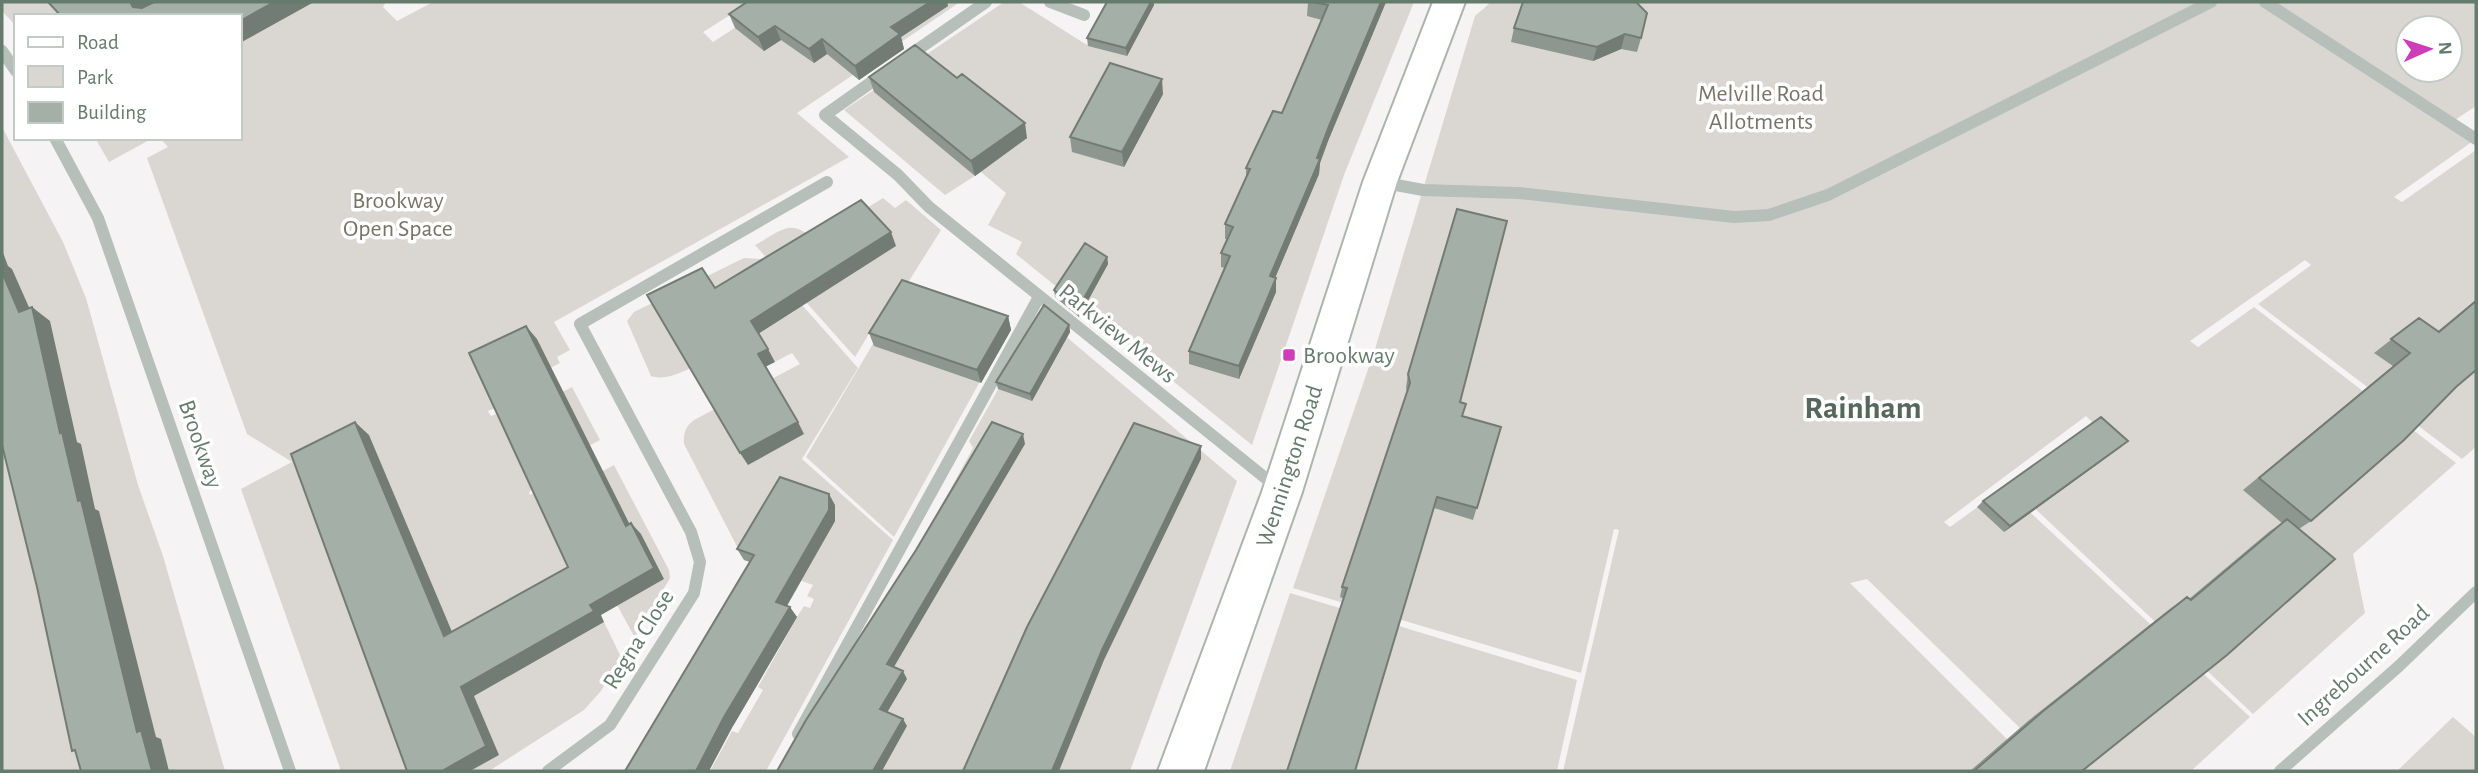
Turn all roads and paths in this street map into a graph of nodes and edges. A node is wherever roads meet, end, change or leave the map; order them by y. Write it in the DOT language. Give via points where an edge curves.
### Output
graph roads {
  1 [pos="986,2"];
  2 [pos="1050,2"];
  3 [pos="1449,2"];
  4 [pos="2211,2"];
  5 [pos="2265,2"];
  6 [pos="1084,15"];
  7 [pos="2,51"];
  8 [pos="900,62"];
  9 [pos="14,68"];
  10 [pos="889,69"];
  11 [pos="2476,139"];
  12 [pos="56,140"];
  13 [pos="1380,182"];
  14 [pos="827,183"];
  15 [pos="1039,297"];
  16 [pos="1282,492"];
  17 [pos="2476,592"];
  18 [pos="791,747"];
  19 [pos="290,771"];
  20 [pos="548,771"];
  21 [pos="1181,771"];
  22 [pos="2280,771"];
  1 -- 8 [label="street"];
  2 -- 6 [label="street"];
  3 -- 13 [label="main road, Wennington Road"];
  4 -- 13 [label="street" via="1849,185 1769,215 1734,218 1518,193 1423,190"];
  5 -- 11 [label="lane"];
  7 -- 9 [label="street"];
  10 -- 15 [label="street, Parkview Mews" via="825,115"];
  12 -- 19 [label="street, Brookway" via="98,218"];
  13 -- 16 [label="main road, Wennington Road"];
  14 -- 20 [label="street, Regna Close" via="580,324 691,532 700,562 694,593 610,725"];
  15 -- 16 [label="street, Parkview Mews"];
  15 -- 18 [label="street"];
  16 -- 21 [label="main road, Wennington Road"];
  17 -- 22 [label="street, Ingrebourne Road"];
}
